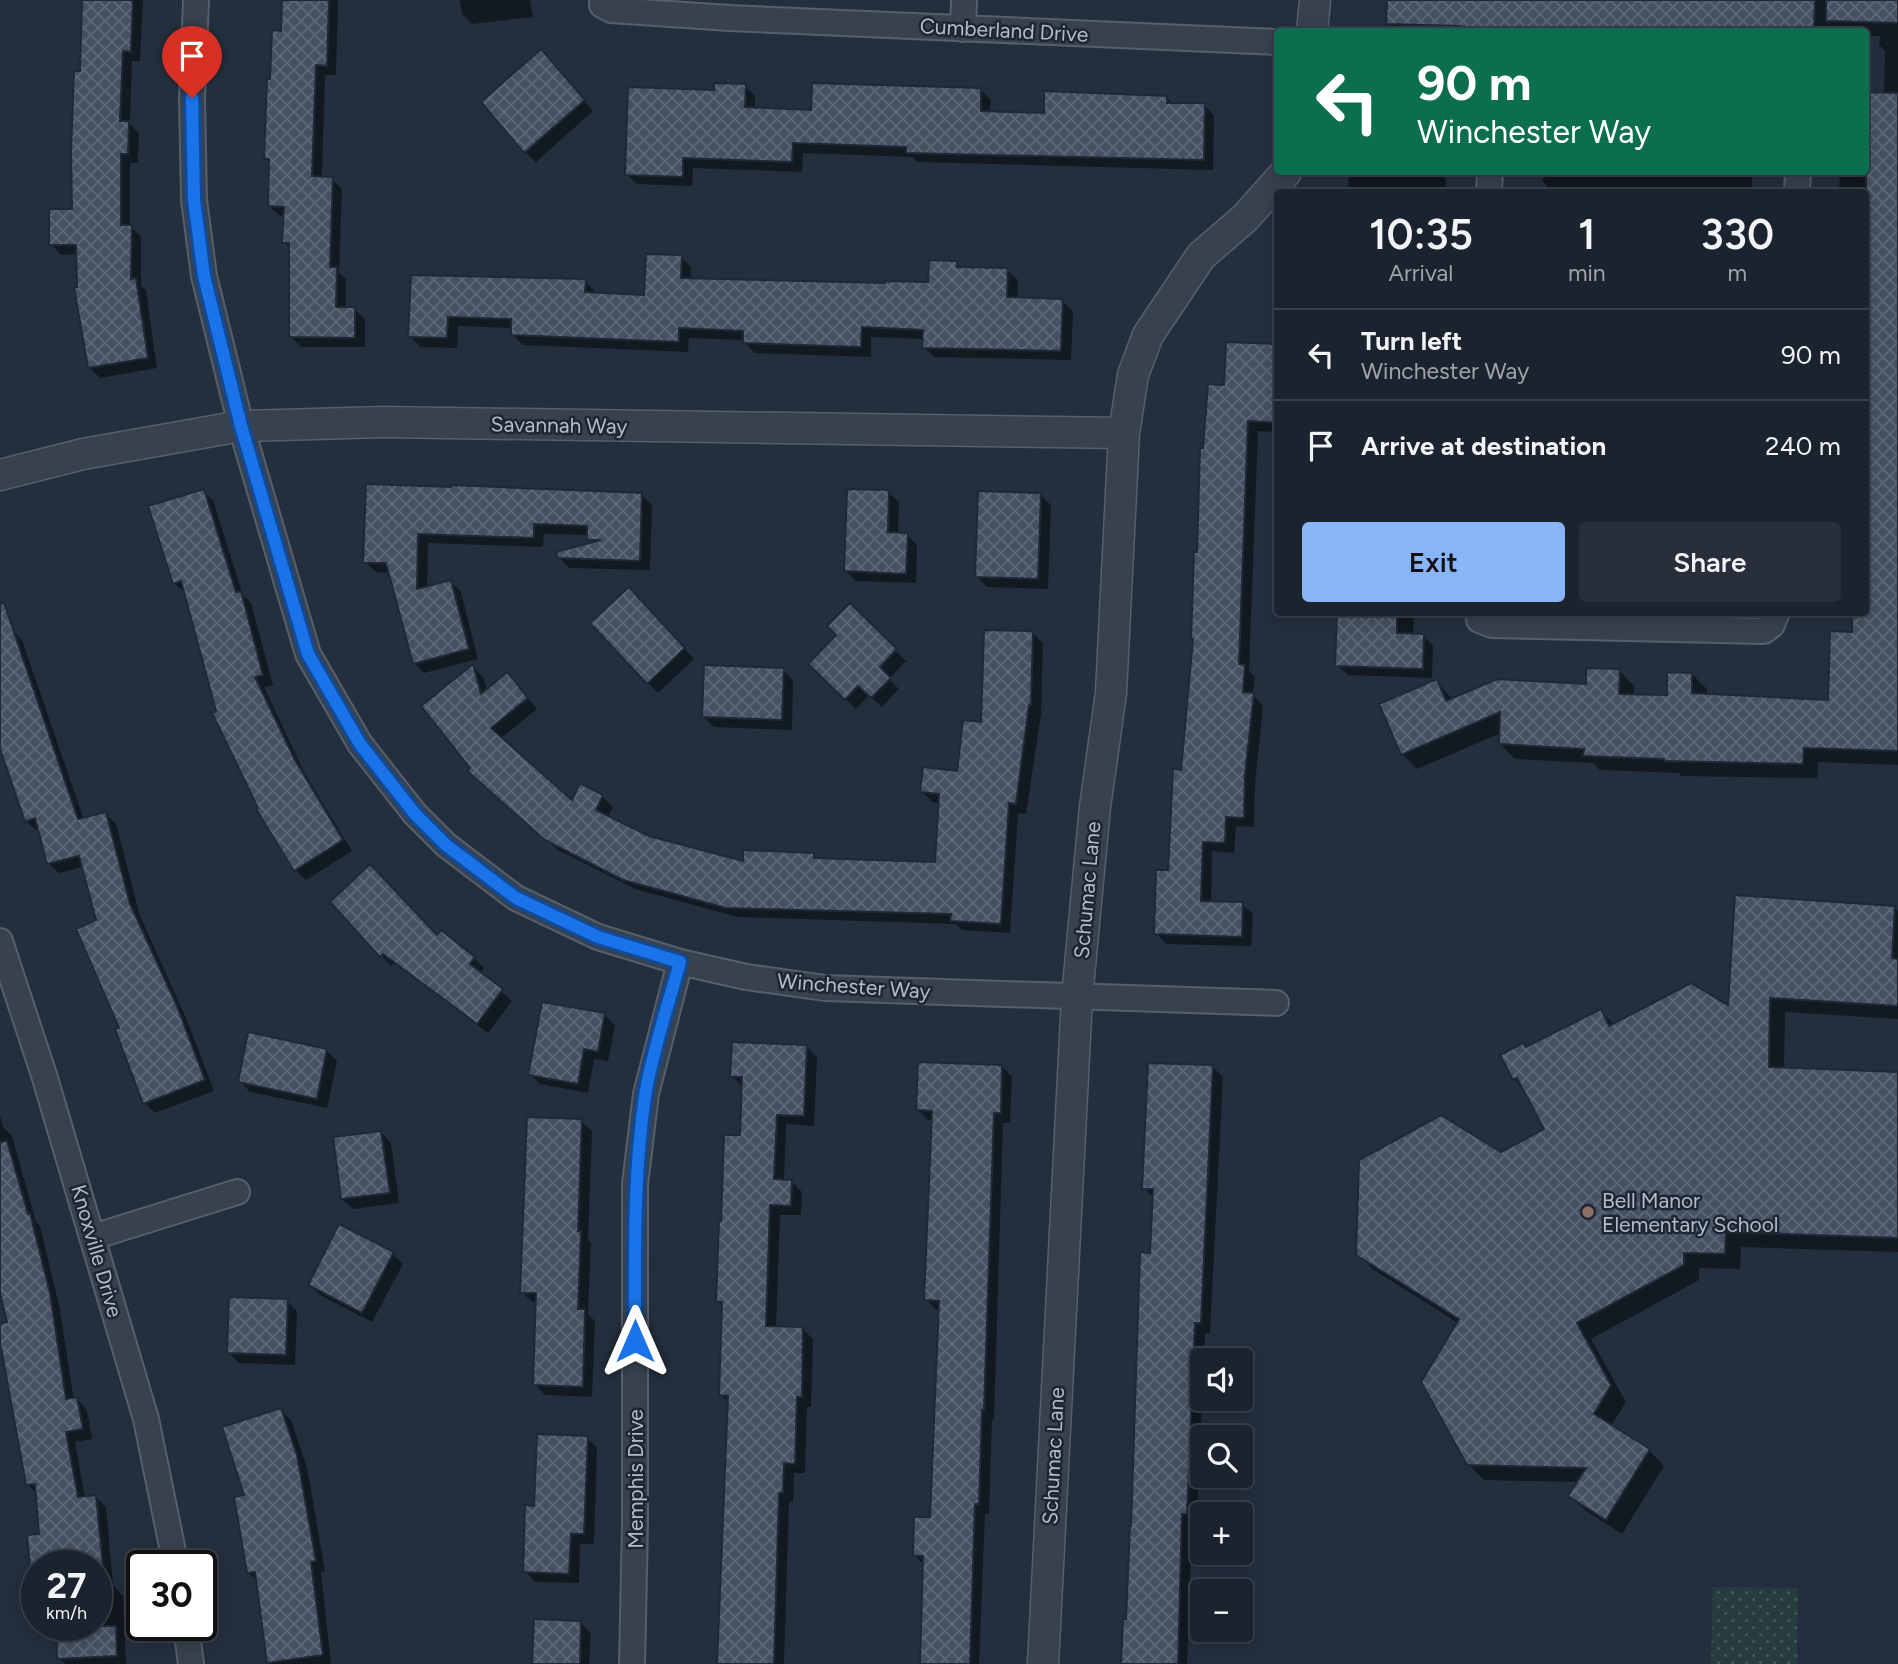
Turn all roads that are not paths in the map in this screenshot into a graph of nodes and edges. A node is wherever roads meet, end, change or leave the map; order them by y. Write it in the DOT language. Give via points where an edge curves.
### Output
graph roads {
  1 [pos="196,0"];
  2 [pos="602,0"];
  3 [pos="964,0"];
  4 [pos="1315,0"];
  5 [pos="1312,28"];
  6 [pos="963,29"];
  7 [pos="1274,42"];
  8 [pos="1283,175"];
  9 [pos="241,426"];
  10 [pos="1124,433"];
  11 [pos="0,475"];
  12 [pos="1478,616"];
  13 [pos="1775,616"];
  14 [pos="0,941"];
  15 [pos="680,962"];
  16 [pos="1077,997"];
  17 [pos="1276,1003"];
  18 [pos="237,1192"];
  19 [pos="93,1237"];
  20 [pos="173,1550"];
  21 [pos="188,1641"];
  22 [pos="191,1664"];
  23 [pos="632,1664"];
  24 [pos="1044,1664"];
  1 -- 9 [label="street, Winchester Way" via="194,200 204,276"];
  2 -- 6 [label="street, Cumberland Drive" via="611,10"];
  3 -- 6 [label="street"];
  4 -- 5 [label="street"];
  6 -- 7 [label="street, Cumberland Drive"];
  8 -- 10 [label="street, Schumac Lane" via="1245,218 1201,256 1148,334 1133,375"];
  9 -- 10 [label="street, Savannah Way" via="383,422"];
  9 -- 11 [label="street, Savannah Way" via="83,454"];
  9 -- 15 [label="street, Winchester Way" via="308,654 360,744 415,814 446,845 516,898 598,937"];
  10 -- 16 [label="street, Schumac Lane" via="1111,693"];
  12 -- 13 [label="street" via="1492,625 1764,631"];
  14 -- 19 [label="street, Knoxville Drive"];
  15 -- 16 [label="street, Winchester Way" via="825,988"];
  15 -- 23 [label="street, Memphis Drive" via="646,1094 635,1184"];
  16 -- 17 [label="street, Winchester Way"];
  16 -- 24 [label="street, Schumac Lane"];
  18 -- 19 [label="street"];
  19 -- 20 [label="street, Knoxville Drive" via="146,1419"];
  21 -- 22 [label="street"];
}
